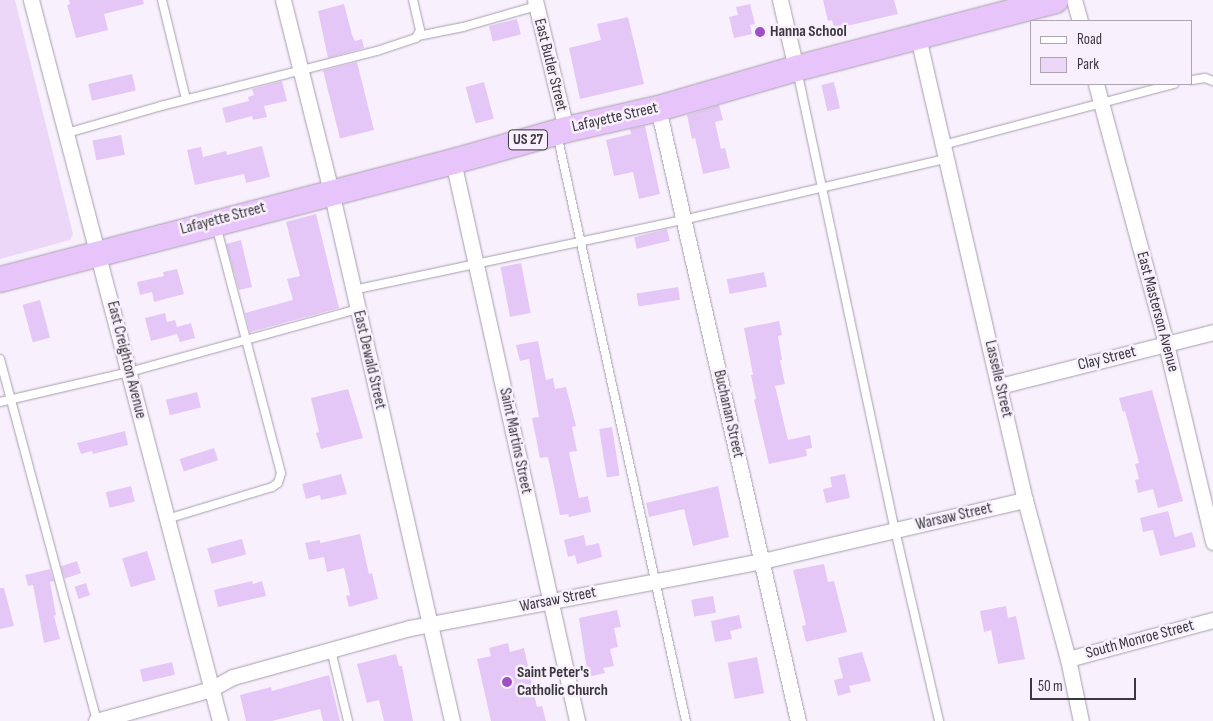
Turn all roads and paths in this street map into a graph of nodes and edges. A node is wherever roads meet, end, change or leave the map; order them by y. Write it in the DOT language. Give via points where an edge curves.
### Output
graph roads {
  1 [pos="31,0"];
  2 [pos="162,0"];
  3 [pos="283,0"];
  4 [pos="413,0"];
  5 [pos="780,0"];
  6 [pos="1055,0"];
  7 [pos="1074,0"];
  8 [pos="535,3"];
  9 [pos="1015,6"];
  10 [pos="1080,20"];
  11 [pos="418,36"];
  12 [pos="918,37"];
  13 [pos="796,68"];
  14 [pos="301,70"];
  15 [pos="1193,80"];
  16 [pos="1213,81"];
  17 [pos="1096,85"];
  18 [pos="1170,85"];
  19 [pos="186,99"];
  20 [pos="1101,102"];
  21 [pos="658,108"];
  22 [pos="561,131"];
  23 [pos="67,133"];
  24 [pos="945,152"];
  25 [pos="453,161"];
  26 [pos="822,187"];
  27 [pos="331,191"];
  28 [pos="684,220"];
  29 [pos="215,221"];
  30 [pos="581,242"];
  31 [pos="98,252"];
  32 [pos="476,263"];
  33 [pos="0,279"];
  34 [pos="354,290"];
  35 [pos="358,309"];
  36 [pos="1213,332"];
  37 [pos="245,340"];
  38 [pos="1166,344"];
  39 [pos="0,359"];
  40 [pos="129,372"];
  41 [pos="1000,386"];
  42 [pos="10,399"];
  43 [pos="0,402"];
  44 [pos="1025,500"];
  45 [pos="167,519"];
  46 [pos="894,530"];
  47 [pos="1213,542"];
  48 [pos="762,561"];
  49 [pos="654,581"];
  50 [pos="550,601"];
  51 [pos="1213,620"];
  52 [pos="430,625"];
  53 [pos="330,650"];
  54 [pos="1068,659"];
  55 [pos="211,689"];
  56 [pos="97,721"];
  57 [pos="220,721"];
  58 [pos="348,721"];
  59 [pos="452,721"];
  60 [pos="577,721"];
  61 [pos="686,721"];
  62 [pos="798,721"];
  63 [pos="939,721"];
  64 [pos="1081,721"];
  1 -- 23 [label="street, East Creighton Avenue"];
  2 -- 19 [label="lane"];
  3 -- 14 [label="street, East Dewald Street"];
  4 -- 11 [label="lane" via="420,30"];
  5 -- 13 [label="street"];
  6 -- 9 [label="highway, Lafayette Street / US 27"];
  7 -- 10 [label="street"];
  8 -- 11 [label="lane" via="455,29"];
  8 -- 22 [label="street, East Butler Street"];
  9 -- 12 [label="highway, Lafayette Street / US 27"];
  11 -- 14 [label="lane" via="377,51"];
  12 -- 13 [label="highway, Lafayette Street / US 27"];
  12 -- 24 [label="street, Lasselle Street"];
  13 -- 21 [label="highway, Lafayette Street / US 27"];
  13 -- 26 [label="lane"];
  14 -- 19 [label="lane"];
  14 -- 27 [label="street, East Dewald Street"];
  15 -- 16 [label="lane" via="1205,78"];
  17 -- 20 [label="street, East Masterson Avenue"];
  18 -- 20 [label="lane"];
  19 -- 23 [label="lane"];
  20 -- 24 [label="lane"];
  20 -- 38 [label="street, East Masterson Avenue"];
  21 -- 22 [label="highway, Lafayette Street / US 27"];
  21 -- 28 [label="street, Buchanan Street"];
  22 -- 25 [label="highway, Lafayette Street / US 27"];
  22 -- 30 [label="lane"];
  23 -- 31 [label="street, East Creighton Avenue"];
  24 -- 26 [label="lane"];
  24 -- 41 [label="street, Lasselle Street"];
  25 -- 27 [label="highway, Lafayette Street / US 27"];
  25 -- 32 [label="street, Saint Martins Street"];
  26 -- 28 [label="lane"];
  26 -- 46 [label="lane"];
  27 -- 29 [label="highway, Lafayette Street / US 27"];
  27 -- 34 [label="street, East Dewald Street"];
  28 -- 30 [label="lane"];
  28 -- 48 [label="street, Buchanan Street"];
  29 -- 31 [label="highway, Lafayette Street / US 27"];
  29 -- 37 [label="lane"];
  30 -- 32 [label="lane"];
  30 -- 49 [label="lane"];
  31 -- 33 [label="highway, Lafayette Street / US 27"];
  31 -- 40 [label="street, East Creighton Avenue"];
  32 -- 34 [label="lane"];
  32 -- 50 [label="street, Saint Martins Street"];
  34 -- 35 [label="street, East Dewald Street"];
  35 -- 37 [label="lane"];
  35 -- 52 [label="street, East Dewald Street"];
  36 -- 38 [label="street, Clay Street"];
  37 -- 40 [label="lane"];
  37 -- 45 [label="lane" via="280,473 278,483"];
  38 -- 41 [label="street, Clay Street"];
  38 -- 47 [label="street, East Masterson Avenue"];
  39 -- 42 [label="lane"];
  40 -- 42 [label="lane"];
  40 -- 45 [label="street, East Creighton Avenue"];
  41 -- 44 [label="street, Lasselle Street"];
  42 -- 43 [label="lane"];
  42 -- 56 [label="lane"];
  44 -- 46 [label="street, Warsaw Street"];
  44 -- 54 [label="street, Lasselle Street"];
  45 -- 55 [label="street, East Creighton Avenue"];
  46 -- 48 [label="street, Warsaw Street"];
  46 -- 63 [label="lane"];
  48 -- 49 [label="street, Warsaw Street"];
  48 -- 62 [label="street, Buchanan Street"];
  49 -- 50 [label="street, Warsaw Street"];
  49 -- 61 [label="lane"];
  50 -- 52 [label="street, Warsaw Street"];
  50 -- 60 [label="street, Saint Martins Street"];
  51 -- 54 [label="street, South Monroe Street"];
  52 -- 53 [label="street, Warsaw Street"];
  52 -- 59 [label="street, East Dewald Street"];
  53 -- 55 [label="street, Warsaw Street" via="233,677"];
  53 -- 58 [label="lane"];
  54 -- 64 [label="street, Lasselle Street"];
  55 -- 56 [label="street, Warsaw Street"];
  55 -- 57 [label="street, East Creighton Avenue"];
}
